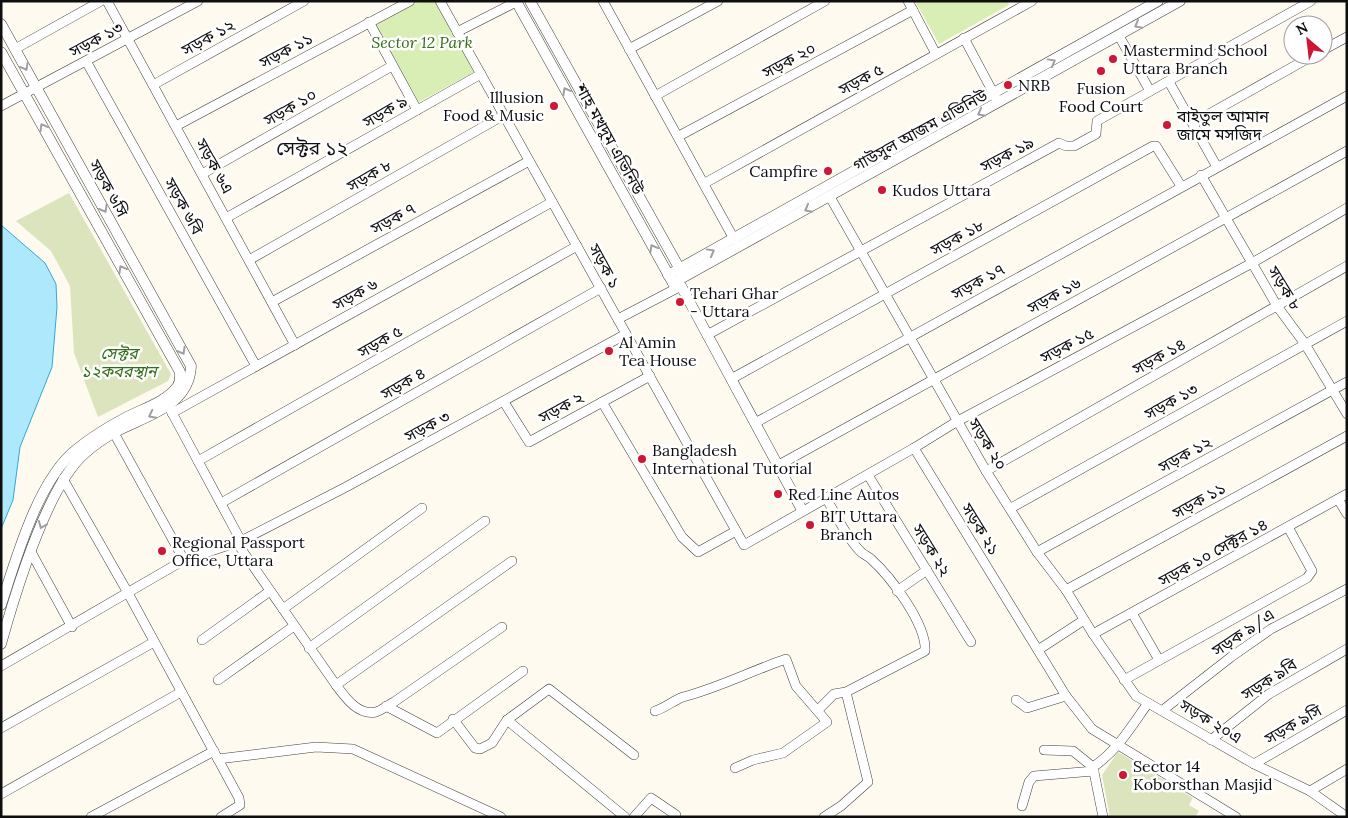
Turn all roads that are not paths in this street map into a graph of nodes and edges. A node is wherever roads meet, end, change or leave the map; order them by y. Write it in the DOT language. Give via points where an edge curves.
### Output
graph roads {
  1 [pos="101,1"];
  2 [pos="107,1"];
  3 [pos="198,1"];
  4 [pos="304,1"];
  5 [pos="410,1"];
  6 [pos="440,1"];
  7 [pos="530,1"];
  8 [pos="718,1"];
  9 [pos="825,1"];
  10 [pos="1032,1"];
  11 [pos="1158,1"];
  12 [pos="1180,1"];
  13 [pos="1311,1"];
  14 [pos="516,2"];
  15 [pos="608,3"];
  16 [pos="910,5"];
  17 [pos="1015,5"];
  18 [pos="369,22"];
  19 [pos="1,24"];
  20 [pos="457,32"];
  21 [pos="1119,36"];
  22 [pos="1347,37"];
  23 [pos="128,38"];
  24 [pos="964,38"];
  25 [pos="1333,45"];
  26 [pos="15,49"];
  27 [pos="629,49"];
  28 [pos="1,52"];
  29 [pos="936,54"];
  30 [pos="86,61"];
  31 [pos="1296,65"];
  32 [pos="392,66"];
  33 [pos="481,74"];
  34 [pos="1169,82"];
  35 [pos="153,85"];
  36 [pos="36,87"];
  37 [pos="1150,91"];
  38 [pos="24,94"];
  39 [pos="655,96"];
  40 [pos="1347,96"];
  41 [pos="996,98"];
  42 [pos="5,104"];
  43 [pos="417,110"];
  44 [pos="504,115"];
  45 [pos="1193,123"];
  46 [pos="176,126"];
  47 [pos="679,136"];
  48 [pos="614,151"];
  49 [pos="1347,151"];
  50 [pos="603,156"];
  51 [pos="529,160"];
  52 [pos="1218,167"];
  53 [pos="202,174"];
  54 [pos="1201,175"];
  55 [pos="704,183"];
  56 [pos="1181,186"];
  57 [pos="830,197"];
  58 [pos="552,202"];
  59 [pos="1347,208"];
  60 [pos="226,218"];
  61 [pos="1226,218"];
  62 [pos="734,239"];
  63 [pos="577,246"];
  64 [pos="862,250"];
  65 [pos="249,260"];
  66 [pos="1252,264"];
  67 [pos="1347,266"];
  68 [pos="677,278"];
  69 [pos="142,279"];
  70 [pos="131,285"];
  71 [pos="600,288"];
  72 [pos="886,293"];
  73 [pos="272,302"];
  74 [pos="1278,306"];
  75 [pos="618,320"];
  76 [pos="1347,321"];
  77 [pos="626,334"];
  78 [pos="707,335"];
  79 [pos="908,336"];
  80 [pos="1304,344"];
  81 [pos="295,345"];
  82 [pos="256,366"];
  83 [pos="650,376"];
  84 [pos="933,378"];
  85 [pos="731,379"];
  86 [pos="183,380"];
  87 [pos="1347,382"];
  88 [pos="1332,392"];
  89 [pos="199,398"];
  90 [pos="504,402"];
  91 [pos="602,402"];
  92 [pos="170,409"];
  93 [pos="1347,414"];
  94 [pos="956,422"];
  95 [pos="755,423"];
  96 [pos="114,433"];
  97 [pos="1347,436"];
  98 [pos="914,448"];
  99 [pos="198,462"];
  100 [pos="777,466"];
  101 [pos="986,471"];
  102 [pos="868,475"];
  103 [pos="62,479"];
  104 [pos="1347,494"];
  105 [pos="826,498"];
  106 [pos="1338,498"];
  107 [pos="220,503"];
  108 [pos="422,508"];
  109 [pos="1011,508"];
  110 [pos="802,510"];
  111 [pos="1347,514"];
  112 [pos="485,521"];
  113 [pos="1288,527"];
  114 [pos="736,531"];
  115 [pos="239,542"];
  116 [pos="744,544"];
  117 [pos="31,552"];
  118 [pos="1038,552"];
  119 [pos="184,560"];
  120 [pos="512,561"];
  121 [pos="927,570"];
  122 [pos="1066,590"];
  123 [pos="1347,590"];
  124 [pos="270,591"];
  125 [pos="897,591"];
  126 [pos="128,593"];
  127 [pos="1,605"];
  128 [pos="283,609"];
  129 [pos="1132,613"];
  130 [pos="1084,620"];
  131 [pos="72,626"];
  132 [pos="294,626"];
  133 [pos="502,627"];
  134 [pos="1093,634"];
  135 [pos="202,640"];
  136 [pos="154,642"];
  137 [pos="971,642"];
  138 [pos="1,644"];
  139 [pos="309,648"];
  140 [pos="1347,649"];
  141 [pos="1038,650"];
  142 [pos="1159,660"];
  143 [pos="1,666"];
  144 [pos="522,671"];
  145 [pos="218,680"];
  146 [pos="1124,680"];
  147 [pos="336,685"];
  148 [pos="181,692"];
  149 [pos="846,692"];
  150 [pos="1066,696"];
  151 [pos="1136,696"];
  152 [pos="1016,700"];
  153 [pos="1148,703"];
  154 [pos="386,706"];
  155 [pos="655,710"];
  156 [pos="818,710"];
  157 [pos="1163,710"];
  158 [pos="1347,710"];
  159 [pos="453,719"];
  160 [pos="507,720"];
  161 [pos="1,728"];
  162 [pos="1211,740"];
  163 [pos="1118,746"];
  164 [pos="1044,750"];
  165 [pos="216,755"];
  166 [pos="634,755"];
  167 [pos="1254,764"];
  168 [pos="735,768"];
  169 [pos="1094,769"];
  170 [pos="1347,769"];
  171 [pos="1310,791"];
  172 [pos="1,794"];
  173 [pos="1022,806"];
  174 [pos="676,816"];
  175 [pos="91,817"];
  176 [pos="221,817"];
  177 [pos="501,817"];
  178 [pos="625,817"];
  179 [pos="634,817"];
  180 [pos="824,817"];
  181 [pos="1103,817"];
  182 [pos="1236,817"];
  183 [pos="1347,817"];
  1 -- 26 [label="street"];
  2 -- 23 [label="street, সড়ক ৬এ"];
  3 -- 23 [label="street, সড়ক ১৩"];
  4 -- 35 [label="street, সড়ক ১২"];
  5 -- 18 [label="street, সড়ক ১১"];
  6 -- 20 [label="street, সড়ক ১"];
  7 -- 48 [label="street, শাহ মখদুম এভিনিউ"];
  8 -- 27 [label="street"];
  9 -- 39 [label="street"];
  10 -- 17 [label="street, সড়ক ৫"];
  41 -- 11 [label="street, গাউসুল আজম এভিনিউ, one-way"];
  12 -- 21 [label="street, গাউসুল আজম এভিনিউ, one-way"];
  13 -- 34 [label="street, সড়ক ১৯"];
  14 -- 20 [label="street"];
  50 -- 14 [label="street, শাহ মখদুম এভিনিউ, one-way"];
  15 -- 27 [label="street"];
  16 -- 29 [label="street"];
  16 -- 47 [label="street, সড়ক ২০"];
  17 -- 24 [label="street, সড়ক ৫"];
  18 -- 32 [label="street"];
  18 -- 46 [label="street, সড়ক ১১"];
  19 -- 26 [label="street, সড়ক ৬সি"];
  20 -- 33 [label="street, সড়ক ১"];
  21 -- 37 [label="street"];
  21 -- 41 [label="street, গাউসুল আজম এভিনিউ"];
  22 -- 25 [label="street"];
  23 -- 30 [label="street, সড়ক ১৩"];
  23 -- 35 [label="street, সড়ক ৬এ"];
  24 -- 29 [label="street, সড়ক ৫"];
  24 -- 41 [label="street"];
  26 -- 36 [label="street, সড়ক ৬সি, one-way"];
  27 -- 39 [label="street"];
  28 -- 38 [label="street, সড়ক ৬সি"];
  29 -- 55 [label="street, সড়ক ৫"];
  30 -- 36 [label="street, সড়ক ১৩"];
  30 -- 82 [label="street, সড়ক ৬বি"];
  31 -- 45 [label="street"];
  32 -- 43 [label="street"];
  32 -- 53 [label="street, সড়ক ১০"];
  33 -- 43 [label="street, সড়ক ৯"];
  33 -- 44 [label="street, সড়ক ১"];
  34 -- 37 [label="street, সড়ক ১৯"];
  34 -- 45 [label="street"];
  35 -- 46 [label="street, সড়ক ৬এ"];
  36 -- 38 [label="street, সড়ক ১৩"];
  36 -- 69 [label="street, সড়ক ৬সি, one-way"];
  37 -- 64 [label="street, সড়ক ১৯" via="1098,121 1096,134 1074,146 1059,142"];
  38 -- 42 [label="street, সড়ক ১৩"];
  70 -- 38 [label="street, সড়ক ৬সি, one-way"];
  39 -- 47 [label="street"];
  40 -- 52 [label="street, সড়ক ১৭"];
  41 -- 57 [label="street, গাউসুল আজম এভিনিউ, one-way"];
  41 -- 62 [label="street, গাউসুল আজম এভিনিউ"];
  43 -- 60 [label="street, সড়ক ৯"];
  44 -- 51 [label="street, সড়ক ১"];
  44 -- 65 [label="street, সড়ক ৮"];
  45 -- 52 [label="street"];
  46 -- 53 [label="street, সড়ক ৬এ"];
  47 -- 55 [label="street"];
  48 -- 50 [label="street"];
  48 -- 68 [label="street, শাহ মখদুম এভিনিউ"];
  49 -- 61 [label="street, সড়ক ১৬"];
  68 -- 50 [label="street, শাহ মখদুম এভিনিউ, one-way"];
  51 -- 58 [label="street, সড়ক ১"];
  51 -- 73 [label="street, সড়ক ৭"];
  52 -- 54 [label="street, সড়ক ১৭"];
  53 -- 60 [label="street, সড়ক ৬এ"];
  54 -- 56 [label="street, সড়ক ১৭"];
  54 -- 61 [label="street, সড়ক ৮"];
  55 -- 62 [label="street"];
  56 -- 72 [label="street, সড়ক ১৮" via="1153,146"];
  56 -- 79 [label="street, সড়ক ১৭"];
  57 -- 64 [label="street, সড়ক ২০"];
  57 -- 68 [label="street, গাউসুল আজম এভিনিউ, one-way"];
  58 -- 63 [label="street, সড়ক ১"];
  58 -- 81 [label="street, সড়ক ৬"];
  59 -- 66 [label="street, সড়ক ১৫"];
  60 -- 65 [label="street, সড়ক ৬এ"];
  61 -- 66 [label="street, সড়ক ৮"];
  61 -- 84 [label="street, সড়ক ১৬"];
  68 -- 62 [label="street, গাউসুল আজম এভিনিউ, one-way"];
  63 -- 71 [label="street, সড়ক ১"];
  63 -- 99 [label="street, সড়ক ৫"];
  64 -- 72 [label="street, সড়ক ২০"];
  64 -- 78 [label="street, সড়ক ১৯"];
  65 -- 73 [label="street, সড়ক ৬এ"];
  66 -- 74 [label="street, সড়ক ৮"];
  66 -- 94 [label="street, সড়ক ১৫"];
  67 -- 74 [label="street, সড়ক ১৪"];
  68 -- 75 [label="street"];
  68 -- 78 [label="street, শাহ মখদুম এভিনিউ"];
  69 -- 70 [label="street"];
  69 -- 86 [label="street, সড়ক ৬সি, one-way" via="191,366"];
  70 -- 86 [label="street, সড়ক ৬সি"];
  71 -- 75 [label="street, সড়ক ১"];
  71 -- 107 [label="street, সড়ক ৪"];
  72 -- 79 [label="street, সড়ক ২০"];
  72 -- 85 [label="street, সড়ক ১৮"];
  73 -- 81 [label="street, সড়ক ৬এ"];
  74 -- 80 [label="street, সড়ক ৮"];
  74 -- 101 [label="street, সড়ক ১৪"];
  75 -- 77 [label="street, সড়ক ১"];
  76 -- 80 [label="street, সড়ক ১৩"];
  77 -- 83 [label="street, সড়ক ১"];
  77 -- 90 [label="street, সড়ক ৩"];
  78 -- 85 [label="street, শাহ মখদুম এভিনিউ"];
  79 -- 84 [label="street, সড়ক ২০"];
  79 -- 95 [label="street, সড়ক ১৭"];
  80 -- 88 [label="street, সড়ক ৮"];
  80 -- 109 [label="street, সড়ক ১৩"];
  81 -- 82 [label="street, সড়ক ৬"];
  82 -- 89 [label="street, সড়ক ৬"];
  83 -- 91 [label="street, সড়ক ২"];
  83 -- 114 [label="street, সড়ক ১"];
  84 -- 94 [label="street, সড়ক ২০"];
  84 -- 100 [label="street, সড়ক ১৬"];
  85 -- 95 [label="street, শাহ মখদুম এভিনিউ"];
  86 -- 89 [label="street"];
  86 -- 92 [label="street"];
  86 -- 127 [label="street" via="163,398 94,436 58,469 24,536"];
  87 -- 88 [label="street, সড়ক ১২"];
  88 -- 93 [label="street, সড়ক ৮"];
  88 -- 118 [label="street, সড়ক ১২"];
  89 -- 92 [label="street, সড়ক ৬"];
  90 -- 91 [label="street, সড়ক ২" via="529,442"];
  90 -- 115 [label="street, সড়ক ৩"];
  91 -- 114 [label="street" via="682,537 698,552"];
  92 -- 96 [label="street, one-way"];
  92 -- 99 [label="street"];
  94 -- 98 [label="street, সড়ক ১৫"];
  94 -- 101 [label="street, সড়ক ২০"];
  95 -- 100 [label="street, শাহ মখদুম এভিনিউ"];
  96 -- 103 [label="street" via="73,464"];
  96 -- 119 [label="street"];
  97 -- 122 [label="street, সড়ক ১১"];
  98 -- 102 [label="street, সড়ক ১৫"];
  98 -- 141 [label="street, সড়ক ২১"];
  99 -- 107 [label="street"];
  100 -- 110 [label="street, শাহ মখদুম এভিনিউ"];
  101 -- 109 [label="street, সড়ক ২০"];
  102 -- 105 [label="street, সড়ক ১৫"];
  102 -- 121 [label="street, সড়ক ২২"];
  103 -- 117 [label="street, one-way"];
  103 -- 126 [label="street"];
  104 -- 106 [label="street, সড়ক ১০ সেক্টর ১৪"];
  105 -- 110 [label="street, সড়ক ১৫"];
  105 -- 125 [label="street" via="858,550 881,570"];
  106 -- 111 [label="street"];
  106 -- 113 [label="street, সড়ক ১০ সেক্টর ১৪"];
  107 -- 115 [label="street"];
  108 -- 128 [label="street"];
  109 -- 118 [label="street, সড়ক ২০"];
  110 -- 116 [label="street, সড়ক ১৫"];
  112 -- 139 [label="street"];
  113 -- 129 [label="street, সড়ক ১০ সেক্টর ১৪"];
  113 -- 142 [label="street" via="1311,568 1310,574"];
  114 -- 116 [label="street, সড়ক ১"];
  115 -- 119 [label="street, সড়ক ৩"];
  115 -- 124 [label="street"];
  117 -- 131 [label="street"];
  117 -- 138 [label="street"];
  118 -- 122 [label="street, সড়ক ২০"];
  119 -- 126 [label="street, সড়ক ৩"];
  120 -- 147 [label="street"];
  121 -- 125 [label="street"];
  121 -- 137 [label="street, সড়ক ২২"];
  122 -- 130 [label="street, সড়ক ২০"];
  123 -- 157 [label="street, সড়ক ৯/এ" via="1271,629"];
  124 -- 128 [label="street"];
  124 -- 135 [label="street"];
  125 -- 149 [label="street" via="917,620 926,641 925,651"];
  126 -- 131 [label="street, সড়ক ৩"];
  126 -- 136 [label="street"];
  128 -- 132 [label="street"];
  129 -- 134 [label="street, সড়ক ১০ সেক্টর ১৪"];
  129 -- 142 [label="street"];
  130 -- 134 [label="street, সড়ক ২০"];
  130 -- 141 [label="street"];
  131 -- 143 [label="street, সড়ক ৩"];
  132 -- 139 [label="street"];
  132 -- 145 [label="street"];
  133 -- 154 [label="street"];
  134 -- 146 [label="street, সড়ক ২০"];
  136 -- 148 [label="street"];
  136 -- 161 [label="street"];
  139 -- 147 [label="street"];
  140 -- 162 [label="street, সড়ক ৯বি" via="1269,694"];
  141 -- 150 [label="street, সড়ক ২১"];
  142 -- 146 [label="street"];
  144 -- 159 [label="street"];
  146 -- 151 [label="street, সড়ক ২০"];
  147 -- 154 [label="street" via="350,702 365,712 377,712"];
  148 -- 165 [label="street"];
  148 -- 172 [label="street"];
  149 -- 156 [label="street" via="834,694"];
  149 -- 180 [label="street" via="868,782"];
  150 -- 152 [label="street" via="1027,708"];
  150 -- 163 [label="street, সড়ক ২১" via="1092,729"];
  151 -- 153 [label="street, সড়ক ২০এ"];
  153 -- 157 [label="street, সড়ক ২০এ"];
  153 -- 163 [label="street"];
  154 -- 159 [label="street" via="434,732"];
  155 -- 156 [label="street" via="786,659 796,686"];
  156 -- 168 [label="street" via="827,722 801,742 783,753"];
  157 -- 162 [label="street, সড়ক ২০এ"];
  158 -- 167 [label="street, সড়ক ৯সি"];
  159 -- 160 [label="street" via="475,748 480,749 492,743"];
  160 -- 166 [label="street" via="549,689"];
  160 -- 178 [label="street"];
  162 -- 167 [label="street, সড়ক ২০এ"];
  163 -- 169 [label="street"];
  163 -- 182 [label="street, সড়ক ২১"];
  164 -- 169 [label="street" via="1073,751"];
  165 -- 175 [label="street"];
  165 -- 176 [label="street" via="240,805"];
  165 -- 177 [label="street" via="316,747 353,749"];
  167 -- 171 [label="street, সড়ক ২০এ"];
  169 -- 173 [label="street" via="1034,776"];
  169 -- 181 [label="street"];
  170 -- 171 [label="street"];
  171 -- 183 [label="street, সড়ক ২০এ"];
  174 -- 179 [label="street" via="651,798"];
}
